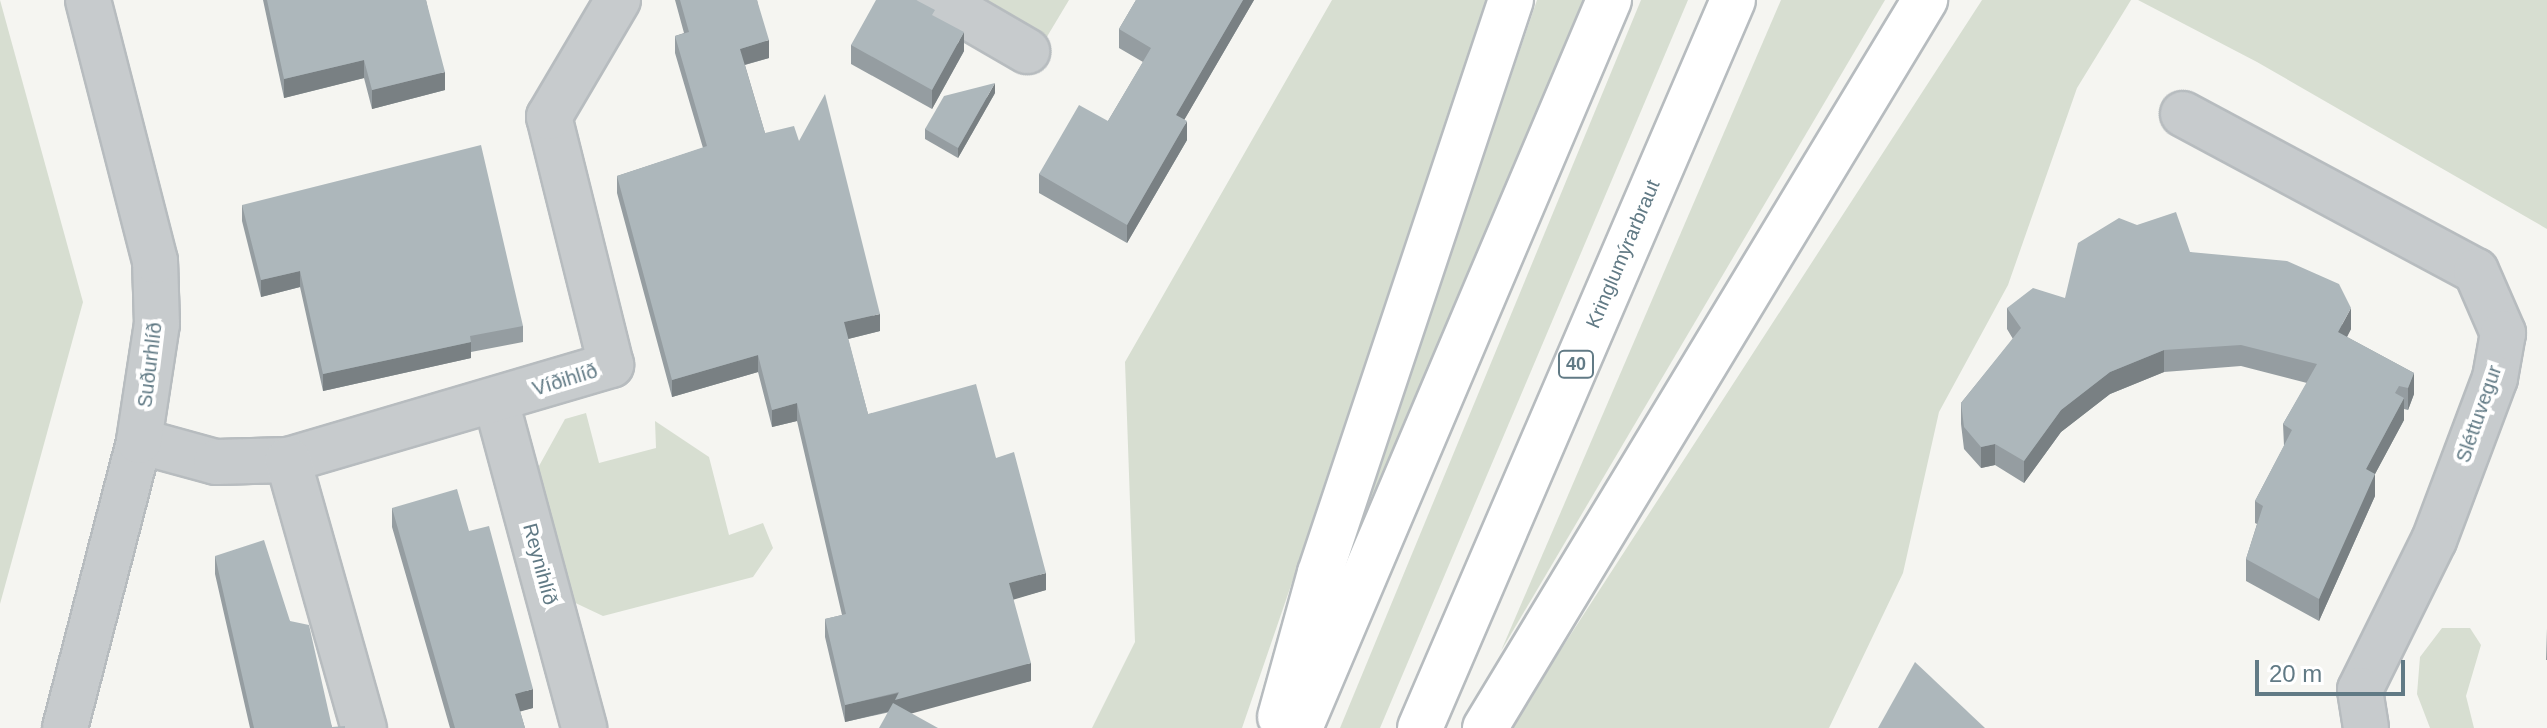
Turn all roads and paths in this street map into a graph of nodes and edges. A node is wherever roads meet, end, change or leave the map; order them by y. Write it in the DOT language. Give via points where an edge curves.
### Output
graph roads {
  1 [pos="88,0"];
  2 [pos="618,0"];
  3 [pos="939,0"];
  4 [pos="1511,0"];
  5 [pos="1609,0"];
  6 [pos="1733,0"];
  7 [pos="1925,0"];
  8 [pos="1027,51"];
  9 [pos="2183,114"];
  10 [pos="496,401"];
  11 [pos="139,441"];
  12 [pos="288,460"];
  13 [pos="65,728"];
  14 [pos="364,728"];
  15 [pos="584,728"];
  16 [pos="1277,728"];
  17 [pos="1300,728"];
  18 [pos="1420,728"];
  19 [pos="1485,728"];
  20 [pos="2366,728"];
  1 -- 11 [label="street, Suðurhlíð" via="155,261 156,338"];
  2 -- 10 [label="street, Víðihlíð" via="549,117 611,365"];
  3 -- 8 [label="street"];
  4 -- 16 [label="main road" via="1320,573"];
  5 -- 17 [label="main road"];
  6 -- 18 [label="main road, Kringlumýrarbraut / 40"];
  7 -- 19 [label="main road"];
  9 -- 20 [label="street, Sléttuvegur" via="2476,271 2503,333 2495,378 2434,540 2360,690"];
  10 -- 12 [label="street, Víðihlíð"];
  10 -- 15 [label="street, Reynihlíð"];
  11 -- 12 [label="street, Víðihlíð" via="216,462"];
  11 -- 13 [label="street, Suðurhlíð"];
  12 -- 14 [label="street"];
}
